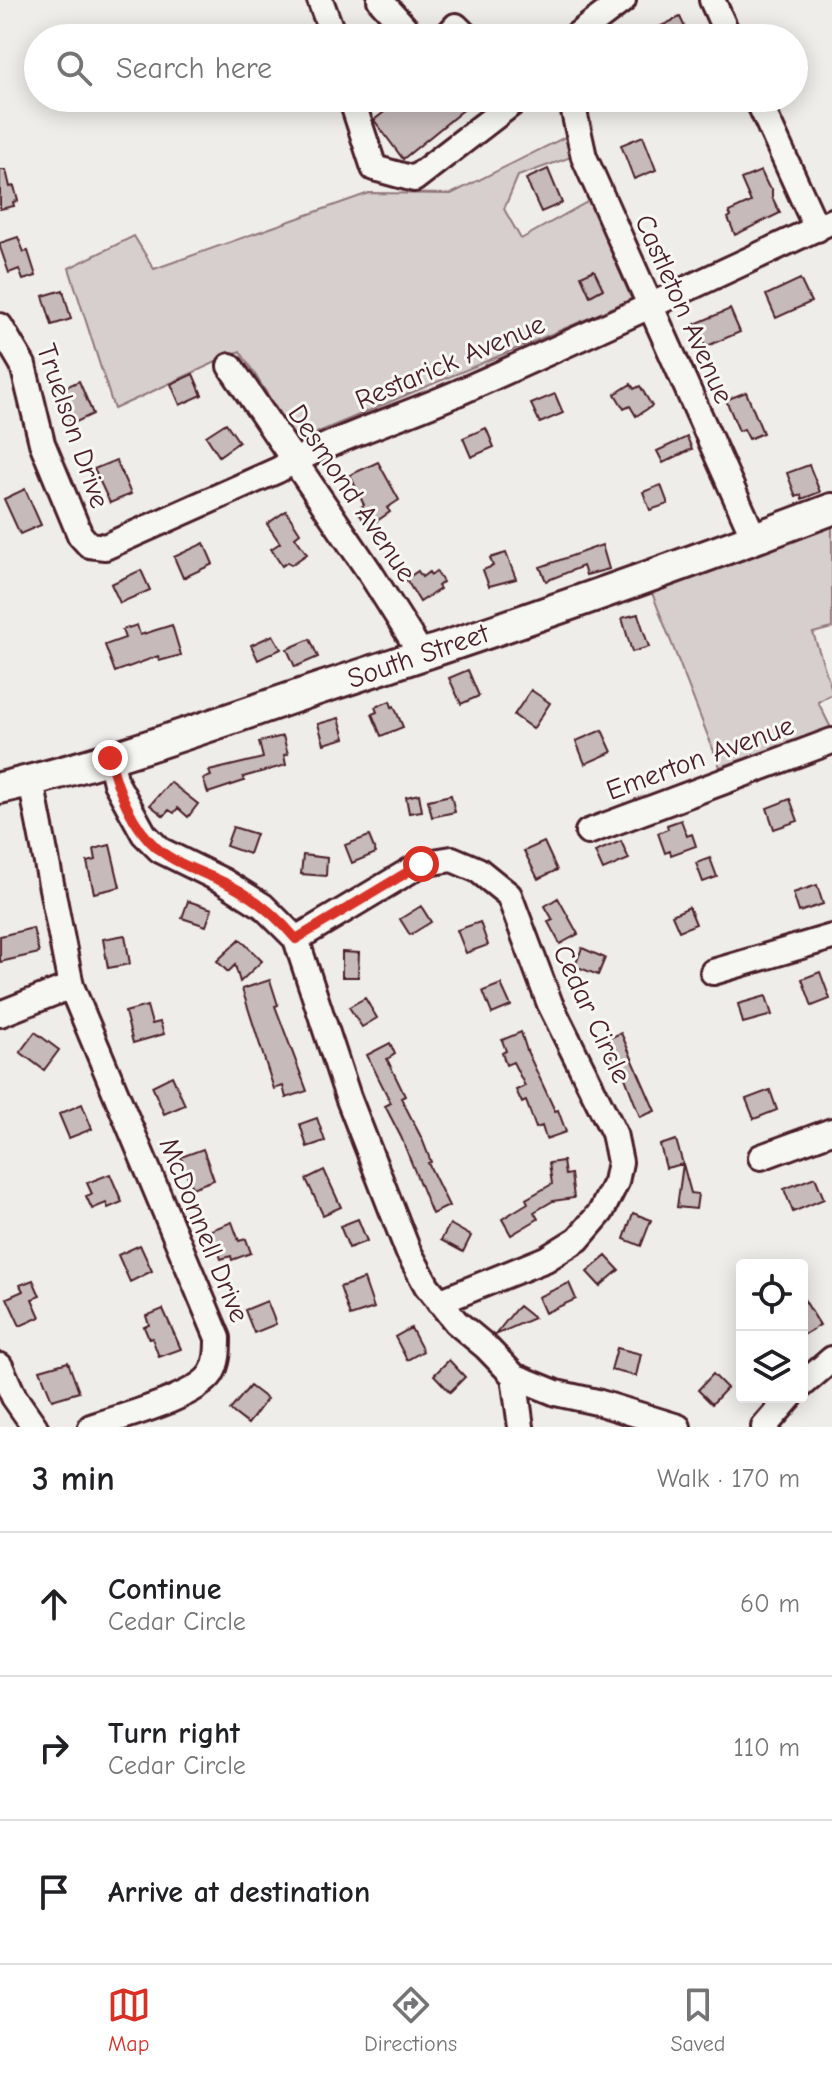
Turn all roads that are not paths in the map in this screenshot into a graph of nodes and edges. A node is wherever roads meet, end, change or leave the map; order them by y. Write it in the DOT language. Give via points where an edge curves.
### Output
graph roads {
  1 [pos="320,0"];
  2 [pos="380,0"];
  3 [pos="623,0"];
  4 [pos="712,0"];
  5 [pos="329,24"];
  6 [pos="401,24"];
  7 [pos="591,24"];
  8 [pos="723,24"];
  9 [pos="356,112"];
  10 [pos="501,112"];
  11 [pos="574,112"];
  12 [pos="764,112"];
  13 [pos="824,225"];
  14 [pos="650,307"];
  15 [pos="0,326"];
  16 [pos="230,366"];
  17 [pos="295,461"];
  18 [pos="832,509"];
  19 [pos="755,540"];
  20 [pos="89,545"];
  21 [pos="422,655"];
  22 [pos="832,741"];
  23 [pos="110,758"];
  24 [pos="31,781"];
  25 [pos="0,788"];
  26 [pos="588,832"];
  27 [pos="832,937"];
  28 [pos="296,939"];
  29 [pos="713,972"];
  30 [pos="71,986"];
  31 [pos="0,1014"];
  32 [pos="832,1131"];
  33 [pos="761,1157"];
  34 [pos="439,1302"];
  35 [pos="832,1359"];
  36 [pos="0,1366"];
  37 [pos="514,1376"];
  38 [pos="808,1380"];
  39 [pos="785,1403"];
  40 [pos="35,1427"];
  41 [pos="91,1427"];
  42 [pos="521,1427"];
  43 [pos="678,1427"];
  44 [pos="764,1427"];
  1 -- 5 [label="street"];
  2 -- 6 [label="street"];
  3 -- 7 [label="street"];
  4 -- 8 [label="street"];
  9 -- 10 [label="street" via="374,168 414,179"];
  11 -- 14 [label="street, Castleton Avenue" via="584,157"];
  12 -- 13 [label="street"];
  13 -- 14 [label="street, Restarick Avenue"];
  14 -- 17 [label="street, Restarick Avenue"];
  14 -- 19 [label="street, Castleton Avenue"];
  15 -- 20 [label="street, Truelson Drive" via="23,365 48,460"];
  16 -- 17 [label="street, Desmond Avenue"];
  17 -- 20 [label="street, Restarick Avenue" via="105,547"];
  17 -- 21 [label="street, Desmond Avenue"];
  18 -- 19 [label="main road, South Street"];
  19 -- 21 [label="main road, South Street"];
  21 -- 23 [label="main road, South Street"];
  22 -- 26 [label="street, Emerton Avenue"];
  23 -- 24 [label="main road, South Street"];
  23 -- 28 [label="street" via="116,783 144,834 160,850 263,906"];
  24 -- 25 [label="main road, South Street"];
  24 -- 30 [label="street, McDonnell Drive"];
  27 -- 29 [label="street"];
  28 -- 34 [label="street" via="348,1097 408,1251"];
  28 -- 34 [label="street, Cedar Circle" via="421,864 452,859 478,870 509,895 550,1004 614,1133 620,1162 616,1182 601,1212 578,1239 546,1259"];
  30 -- 31 [label="street"];
  30 -- 41 [label="street, McDonnell Drive" via="218,1338 210,1376 177,1398"];
  32 -- 33 [label="street"];
  34 -- 37 [label="street"];
  35 -- 38 [label="street"];
  36 -- 40 [label="street"];
  37 -- 42 [label="street"];
  37 -- 43 [label="street"];
  39 -- 44 [label="street"];
}
